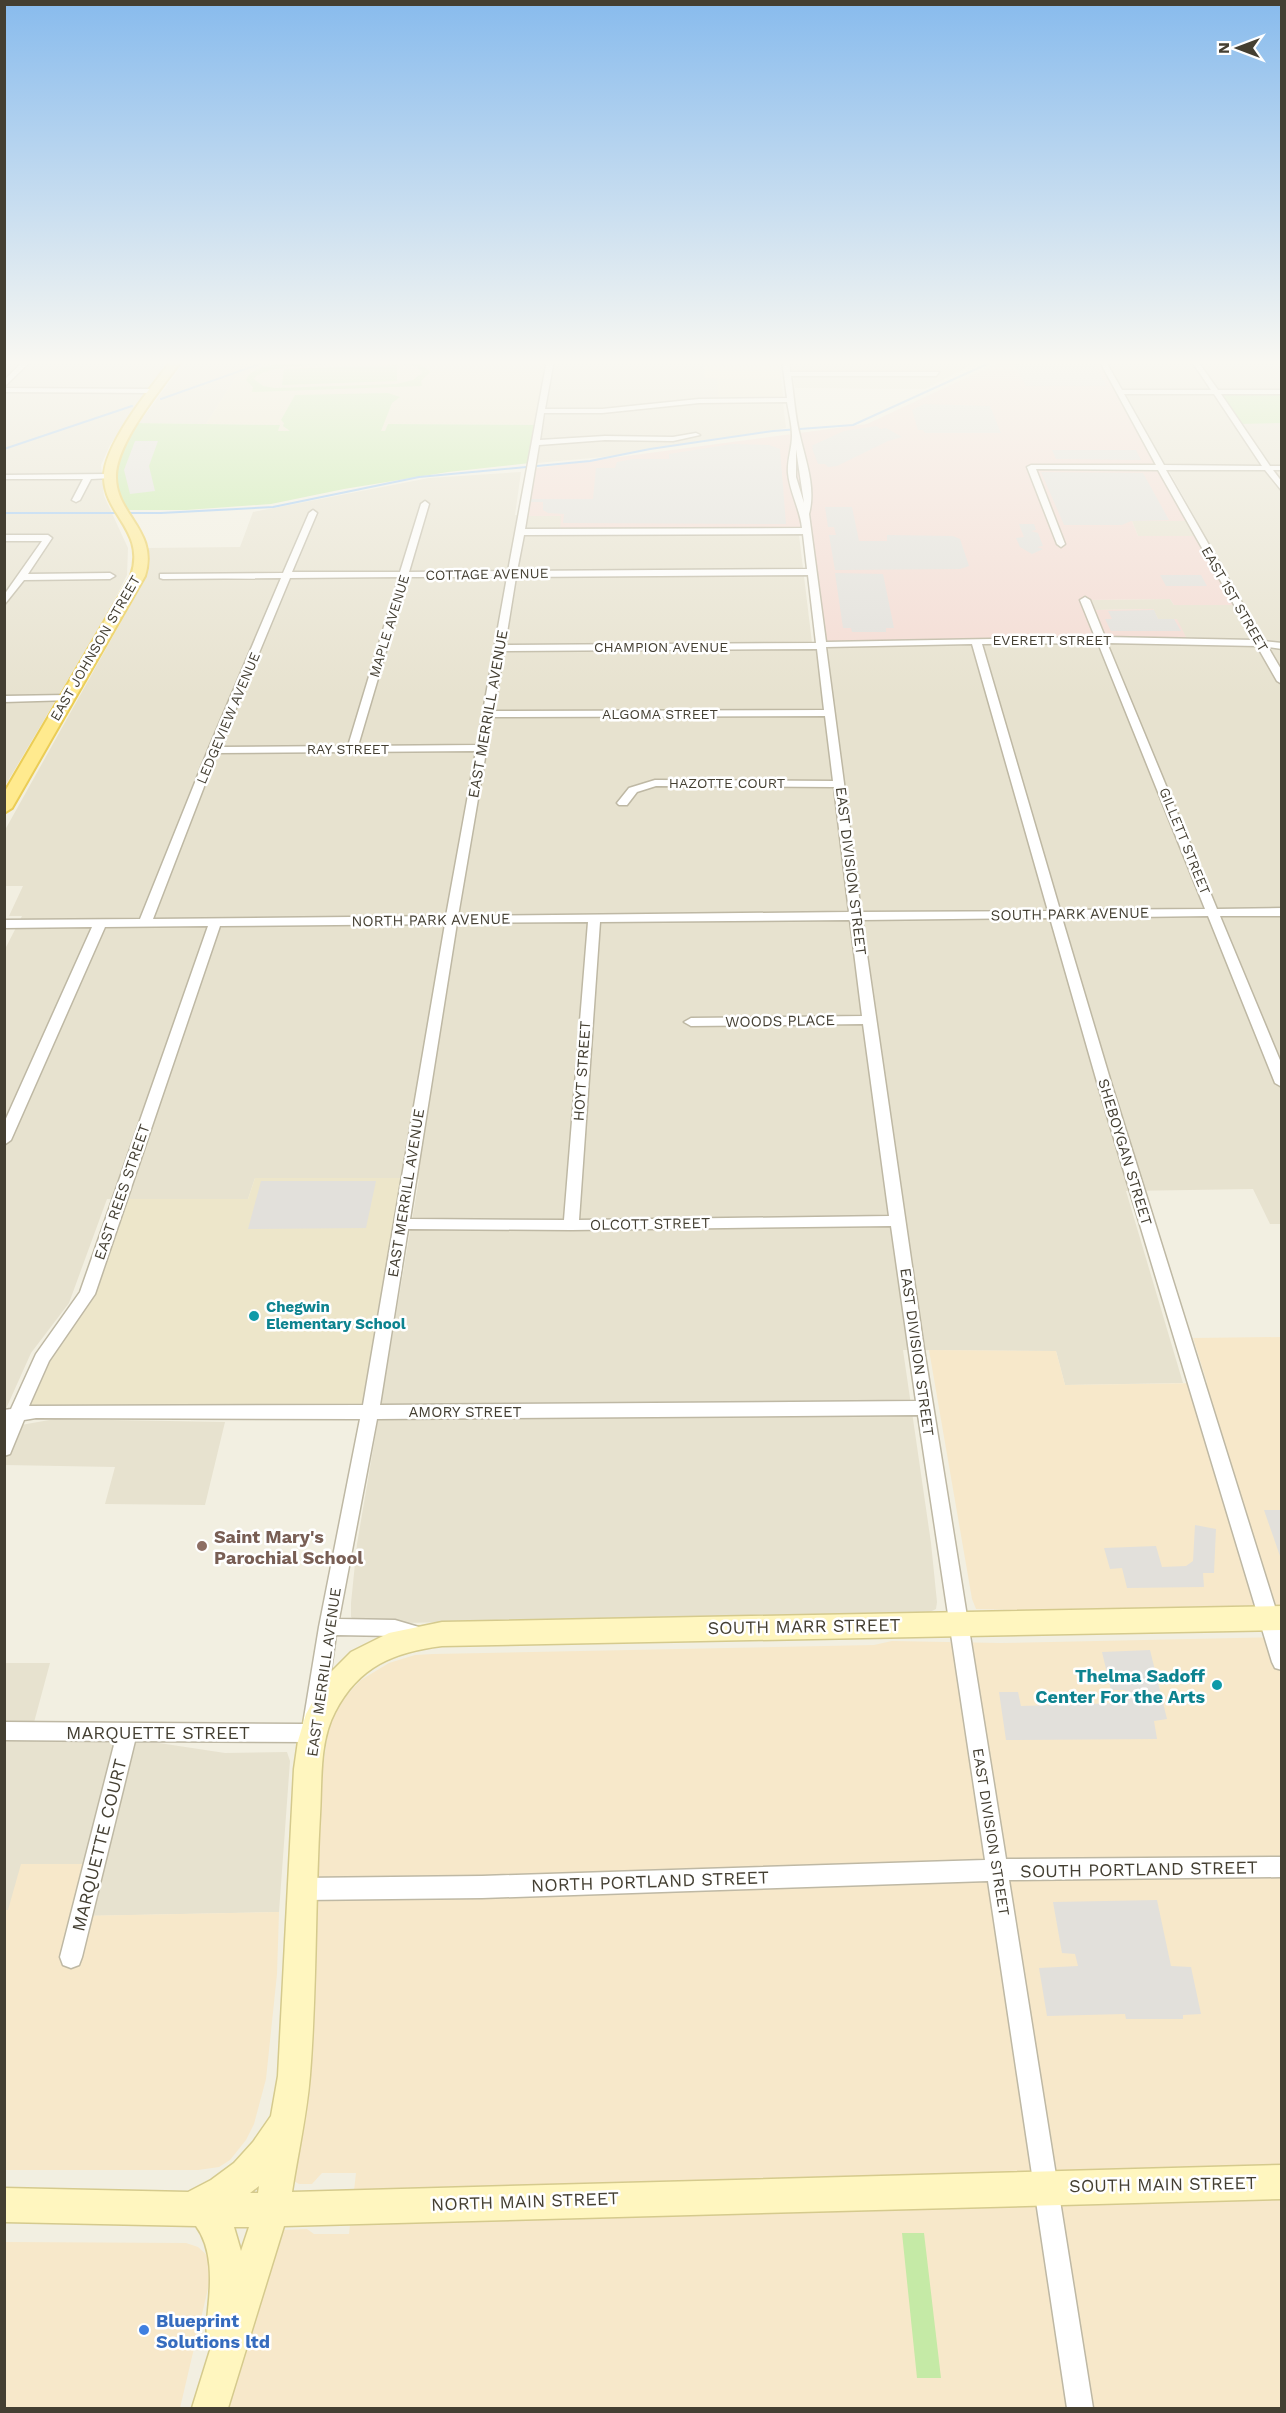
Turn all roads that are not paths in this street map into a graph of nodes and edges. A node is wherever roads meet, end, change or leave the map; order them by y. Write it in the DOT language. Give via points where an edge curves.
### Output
graph roads {
  1 [pos="110,473"];
  2 [pos="528,473"];
  3 [pos="793,473"];
  4 [pos="1033,473"];
  5 [pos="1164,473"];
  6 [pos="1270,473"];
  7 [pos="109,476"];
  8 [pos="4,477"];
  9 [pos="88,477"];
  10 [pos="1281,489"];
  11 [pos="76,500"];
  12 [pos="425,504"];
  13 [pos="314,513"];
  14 [pos="808,531"];
  15 [pos="519,532"];
  16 [pos="4,538"];
  17 [pos="1062,544"];
  18 [pos="812,572"];
  19 [pos="512,573"];
  20 [pos="404,574"];
  21 [pos="289,575"];
  22 [pos="110,576"];
  23 [pos="163,576"];
  24 [pos="22,577"];
  25 [pos="4,586"];
  26 [pos="15,586"];
  27 [pos="1085,600"];
  28 [pos="4,602"];
  29 [pos="976,640"];
  30 [pos="1103,640"];
  31 [pos="1261,644"];
  32 [pos="822,645"];
  33 [pos="1281,646"];
  34 [pos="500,648"];
  35 [pos="1281,681"];
  36 [pos="67,698"];
  37 [pos="4,699"];
  38 [pos="831,713"];
  39 [pos="488,714"];
  40 [pos="483,748"];
  41 [pos="352,749"];
  42 [pos="213,750"];
  43 [pos="840,783"];
  44 [pos="623,803"];
  45 [pos="4,808"];
  46 [pos="1214,912"];
  47 [pos="1281,912"];
  48 [pos="1056,914"];
  49 [pos="858,916"];
  50 [pos="594,918"];
  51 [pos="451,920"];
  52 [pos="215,922"];
  53 [pos="100,923"];
  54 [pos="145,923"];
  55 [pos="4,924"];
  56 [pos="869,1020"];
  57 [pos="692,1022"];
  58 [pos="1281,1083"];
  59 [pos="4,1140"];
  60 [pos="899,1221"];
  61 [pos="401,1224"];
  62 [pos="571,1225"];
  63 [pos="925,1408"];
  64 [pos="370,1412"];
  65 [pos="11,1416"];
  66 [pos="4,1449"];
  67 [pos="1275,1618"];
  68 [pos="958,1623"];
  69 [pos="328,1627"];
  70 [pos="422,1636"];
  71 [pos="1281,1662"];
  72 [pos="4,1731"];
  73 [pos="127,1732"];
  74 [pos="312,1733"];
  75 [pos="1281,1867"];
  76 [pos="997,1870"];
  77 [pos="302,1889"];
  78 [pos="71,1957"];
  79 [pos="289,2112"];
  80 [pos="1281,2181"];
  81 [pos="1045,2187"];
  82 [pos="4,2205"];
  83 [pos="198,2208"];
  84 [pos="272,2208"];
  85 [pos="212,2401"];
  86 [pos="1080,2409"];
  1 -- 7 [label="main road"];
  2 -- 15 [label="street, EAST MERRILL AVENUE"];
  3 -- 14 [label="street, EAST DIVISION STREET" via="797,502 805,514"];
  4 -- 17 [label="street"];
  5 -- 31 [label="street, EAST 1ST STREET"];
  6 -- 10 [label="street"];
  7 -- 9 [label="street"];
  7 -- 36 [label="main road, EAST JOHNSON STREET" via="143,555 138,576"];
  8 -- 9 [label="street"];
  9 -- 11 [label="street"];
  12 -- 20 [label="street, MAPLE AVENUE"];
  13 -- 21 [label="street, LEDGEVIEW AVENUE"];
  14 -- 15 [label="street"];
  14 -- 18 [label="street, EAST DIVISION STREET"];
  15 -- 19 [label="street, EAST MERRILL AVENUE"];
  16 -- 24 [label="street" via="48,538"];
  18 -- 19 [label="street, COTTAGE AVENUE"];
  18 -- 32 [label="street, EAST DIVISION STREET"];
  19 -- 20 [label="street, COTTAGE AVENUE"];
  19 -- 34 [label="street, EAST MERRILL AVENUE"];
  20 -- 21 [label="street, COTTAGE AVENUE"];
  20 -- 41 [label="street, MAPLE AVENUE"];
  21 -- 23 [label="street, COTTAGE AVENUE"];
  21 -- 42 [label="street, LEDGEVIEW AVENUE"];
  22 -- 24 [label="street"];
  24 -- 26 [label="street"];
  25 -- 26 [label="street"];
  26 -- 28 [label="street"];
  27 -- 30 [label="street, GILLETT STREET"];
  29 -- 30 [label="street, EVERETT STREET"];
  29 -- 32 [label="street, EVERETT STREET"];
  29 -- 48 [label="street, SHEBOYGAN STREET"];
  30 -- 31 [label="street, EVERETT STREET"];
  30 -- 46 [label="street, GILLETT STREET"];
  31 -- 33 [label="street, EVERETT STREET"];
  31 -- 35 [label="street, EAST 1ST STREET"];
  32 -- 34 [label="street, CHAMPION AVENUE"];
  32 -- 38 [label="street, EAST DIVISION STREET"];
  34 -- 39 [label="street, EAST MERRILL AVENUE"];
  36 -- 37 [label="street"];
  36 -- 45 [label="main road, EAST JOHNSON STREET"];
  38 -- 39 [label="street, ALGOMA STREET"];
  38 -- 43 [label="street, EAST DIVISION STREET"];
  39 -- 40 [label="street, EAST MERRILL AVENUE"];
  40 -- 41 [label="street, RAY STREET"];
  40 -- 51 [label="street, EAST MERRILL AVENUE"];
  41 -- 42 [label="street, RAY STREET"];
  42 -- 54 [label="street, LEDGEVIEW AVENUE"];
  43 -- 44 [label="street, HAZOTTE COURT" via="655,783 633,790"];
  43 -- 49 [label="street, EAST DIVISION STREET"];
  46 -- 47 [label="street, SOUTH PARK AVENUE"];
  46 -- 48 [label="street, SOUTH PARK AVENUE"];
  46 -- 58 [label="street, GILLETT STREET"];
  48 -- 49 [label="street, SOUTH PARK AVENUE"];
  48 -- 67 [label="street, SHEBOYGAN STREET" via="1106,1089"];
  49 -- 50 [label="street, NORTH PARK AVENUE"];
  49 -- 56 [label="street, EAST DIVISION STREET"];
  50 -- 51 [label="street, NORTH PARK AVENUE"];
  50 -- 62 [label="street, HOYT STREET"];
  51 -- 52 [label="street, NORTH PARK AVENUE"];
  51 -- 61 [label="street, EAST MERRILL AVENUE"];
  52 -- 54 [label="street, NORTH PARK AVENUE"];
  52 -- 65 [label="street, EAST REES STREET" via="87,1294 42,1358"];
  53 -- 54 [label="street, NORTH PARK AVENUE"];
  53 -- 55 [label="street, NORTH PARK AVENUE"];
  53 -- 59 [label="street"];
  56 -- 57 [label="street, WOODS PLACE"];
  56 -- 60 [label="street, EAST DIVISION STREET"];
  60 -- 62 [label="street, OLCOTT STREET"];
  60 -- 63 [label="street, EAST DIVISION STREET"];
  61 -- 62 [label="street, OLCOTT STREET"];
  61 -- 64 [label="street, EAST MERRILL AVENUE"];
  63 -- 64 [label="street, AMORY STREET"];
  63 -- 68 [label="street, EAST DIVISION STREET"];
  64 -- 65 [label="street, AMORY STREET" via="36,1411"];
  64 -- 69 [label="street, EAST MERRILL AVENUE"];
  65 -- 66 [label="street, EAST REES STREET"];
  67 -- 68 [label="main road, SOUTH MARR STREET"];
  67 -- 71 [label="street, SHEBOYGAN STREET"];
  68 -- 70 [label="main road, SOUTH MARR STREET"];
  68 -- 76 [label="street, EAST DIVISION STREET"];
  69 -- 70 [label="street, SOUTH MARR STREET" via="395,1628"];
  69 -- 74 [label="street, EAST MERRILL AVENUE"];
  70 -- 74 [label="main road" via="386,1644 359,1660 335,1687"];
  72 -- 73 [label="street, MARQUETTE STREET"];
  73 -- 74 [label="street, MARQUETTE STREET"];
  73 -- 78 [label="street, MARQUETTE COURT"];
  74 -- 77 [label="main road, EAST MERRILL AVENUE"];
  75 -- 76 [label="street, SOUTH PORTLAND STREET"];
  76 -- 77 [label="street, NORTH PORTLAND STREET"];
  76 -- 81 [label="street, EAST DIVISION STREET"];
  77 -- 79 [label="main road, EAST MERRILL AVENUE"];
  79 -- 83 [label="main road" via="258,2165 222,2195"];
  79 -- 84 [label="main road, EAST MERRILL AVENUE"];
  80 -- 81 [label="main road, SOUTH MAIN STREET"];
  81 -- 84 [label="main road, NORTH MAIN STREET"];
  81 -- 86 [label="street, EAST DIVISION STREET"];
  82 -- 83 [label="main road, NORTH MAIN STREET"];
  83 -- 84 [label="main road, NORTH MAIN STREET"];
  83 -- 85 [label="main road" via="218,2230 227,2287"];
  84 -- 85 [label="main road, EAST MERRILL AVENUE"];
}
